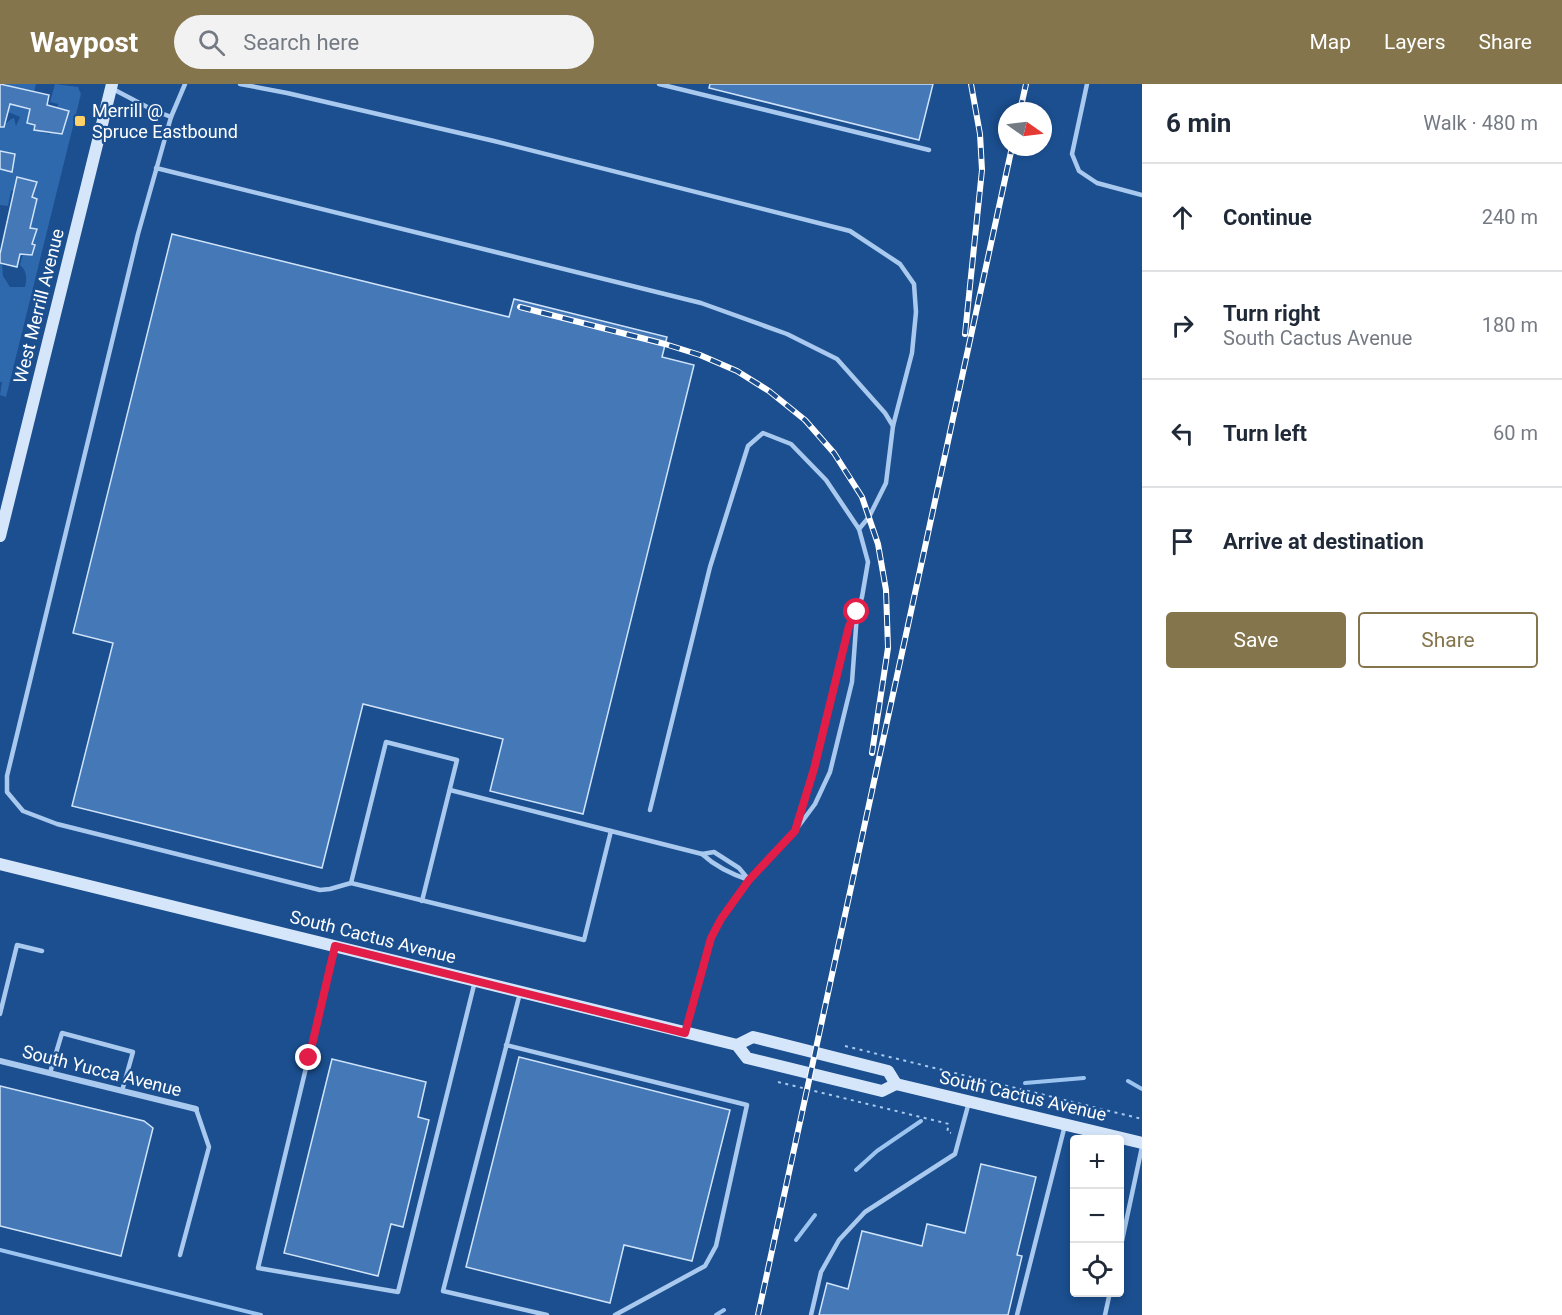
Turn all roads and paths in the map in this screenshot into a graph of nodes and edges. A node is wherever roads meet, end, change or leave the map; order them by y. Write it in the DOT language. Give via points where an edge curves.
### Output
graph roads {
  1 [pos="185,84"];
  2 [pos="240,84"];
  3 [pos="659,84"];
  4 [pos="1087,84"];
  5 [pos="112,86"];
  6 [pos="171,117"];
  7 [pos="929,150"];
  8 [pos="156,168"];
  9 [pos="1142,195"];
  10 [pos="893,426"];
  11 [pos="859,529"];
  12 [pos="0,536"];
  13 [pos="857,612"];
  14 [pos="450,790"];
  15 [pos="650,810"];
  16 [pos="611,831"];
  17 [pos="795,831"];
  18 [pos="702,854"];
  19 [pos="0,864"];
  20 [pos="749,880"];
  21 [pos="351,883"];
  22 [pos="422,901"];
  23 [pos="335,946"];
  24 [pos="42,951"];
  25 [pos="475,981"];
  26 [pos="520,993"];
  27 [pos="0,1014"];
  28 [pos="685,1033"];
  29 [pos="506,1045"];
  30 [pos="737,1045"];
  31 [pos="845,1046"];
  32 [pos="0,1061"];
  33 [pos="50,1073"];
  34 [pos="778,1082"];
  35 [pos="896,1084"];
  36 [pos="122,1091"];
  37 [pos="969,1102"];
  38 [pos="196,1109"];
  39 [pos="1142,1119"];
  40 [pos="1065,1125"];
  41 [pos="960,1136"];
  42 [pos="1142,1145"];
  43 [pos="1121,1243"];
  44 [pos="180,1255"];
  45 [pos="1109,1297"];
  46 [pos="547,1315"];
  47 [pos="615,1315"];
  48 [pos="811,1315"];
  49 [pos="1017,1315"];
  50 [pos="1105,1315"];
  1 -- 6 [label="lane"];
  2 -- 10 [label="lane" via="494,141 850,231 900,264 914,284 912,353"];
  3 -- 7 [label="lane"];
  4 -- 9 [label="lane" via="1072,154 1079,171 1097,183"];
  5 -- 6 [label="lane"];
  5 -- 12 [label="main road, West Merrill Avenue"];
  6 -- 8 [label="lane"];
  8 -- 10 [label="lane" via="689,300 787,333 837,359"];
  8 -- 21 [label="lane" via="9,765 7,792 23,811 57,825 320,890"];
  10 -- 11 [label="lane" via="886,483"];
  11 -- 13 [label="lane" via="867,562"];
  11 -- 15 [label="lane" via="826,480 791,444 763,433 748,446 711,567"];
  13 -- 17 [label="lane" via="849,626"];
  13 -- 17 [label="lane" via="852,682 830,772 815,804"];
  14 -- 16 [label="lane"];
  14 -- 21 [label="lane" via="458,760 386,742"];
  14 -- 22 [label="lane"];
  16 -- 18 [label="lane"];
  16 -- 22 [label="lane" via="584,940"];
  17 -- 20 [label="lane"];
  18 -- 20 [label="lane" via="731,874"];
  18 -- 20 [label="lane" via="714,852 725,858"];
  19 -- 23 [label="main road, South Cactus Avenue"];
  20 -- 28 [label="lane" via="711,938"];
  21 -- 22 [label="lane"];
  23 -- 25 [label="main road, South Cactus Avenue"];
  23 -- 25 [label="lane" via="258,1268 398,1292"];
  24 -- 27 [label="lane" via="17,945"];
  25 -- 26 [label="main road, South Cactus Avenue"];
  26 -- 28 [label="main road, South Cactus Avenue"];
  26 -- 29 [label="lane"];
  28 -- 30 [label="main road, South Cactus Avenue"];
  29 -- 46 [label="lane" via="443,1291"];
  29 -- 47 [label="lane" via="747,1105 716,1246 705,1266"];
  30 -- 35 [label="main road, South Cactus Avenue" via="747,1058 882,1091"];
  30 -- 35 [label="main road, South Cactus Avenue" via="753,1037 888,1071"];
  31 -- 39 [label="path"];
  32 -- 33 [label="street, South Yucca Avenue"];
  33 -- 36 [label="street, South Yucca Avenue"];
  33 -- 36 [label="lane" via="62,1033 133,1052"];
  34 -- 41 [label="path" via="950,1124 947,1132"];
  35 -- 37 [label="main road, South Cactus Avenue"];
  36 -- 38 [label="street, South Yucca Avenue"];
  37 -- 40 [label="main road, South Cactus Avenue"];
  37 -- 41 [label="lane"];
  38 -- 44 [label="lane" via="209,1147"];
  40 -- 42 [label="main road, South Cactus Avenue"];
  40 -- 49 [label="lane"];
  41 -- 48 [label="lane" via="955,1154 865,1212 839,1240 821,1272"];
  42 -- 43 [label="lane"];
  45 -- 50 [label="lane"];
}
